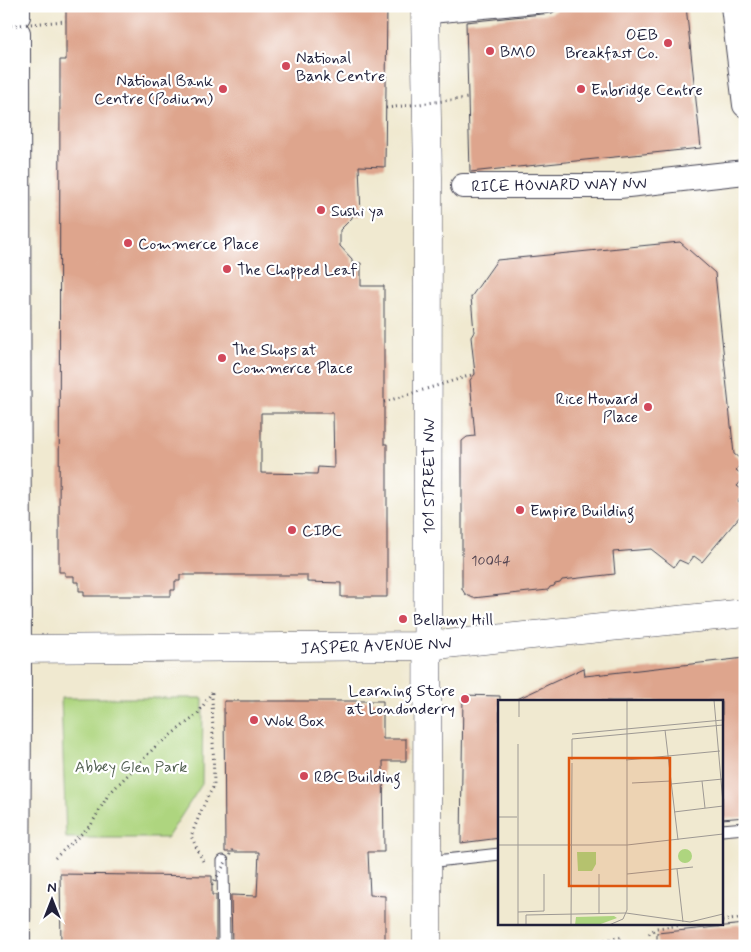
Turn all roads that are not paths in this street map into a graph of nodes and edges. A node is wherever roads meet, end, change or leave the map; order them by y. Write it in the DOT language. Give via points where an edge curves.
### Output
graph roads {
  1 [pos="551,6"];
  2 [pos="733,6"];
  3 [pos="425,12"];
  4 [pos="15,20"];
  5 [pos="745,105"];
  6 [pos="745,172"];
  7 [pos="463,186"];
  8 [pos="745,613"];
  9 [pos="427,646"];
  10 [pos="13,649"];
  11 [pos="745,828"];
  12 [pos="724,830"];
  13 [pos="498,854"];
  14 [pos="224,861"];
  15 [pos="427,862"];
  16 [pos="18,946"];
  17 [pos="224,946"];
  18 [pos="427,946"];
  1 -- 3 [label="lane"];
  2 -- 5 [label="street"];
  3 -- 9 [label="main road, 101 STREET NW"];
  4 -- 10 [label="street"];
  6 -- 7 [label="street, RICE HOWARD WAY NW" via="619,186"];
  8 -- 9 [label="main road, JASPER AVENUE NW"];
  9 -- 10 [label="main road, JASPER AVENUE NW"];
  9 -- 15 [label="main road, 101 STREET NW"];
  10 -- 16 [label="street"];
  11 -- 12 [label="lane"];
  13 -- 15 [label="lane"];
  14 -- 17 [label="lane"];
  15 -- 18 [label="main road, 101 STREET NW"];
}
